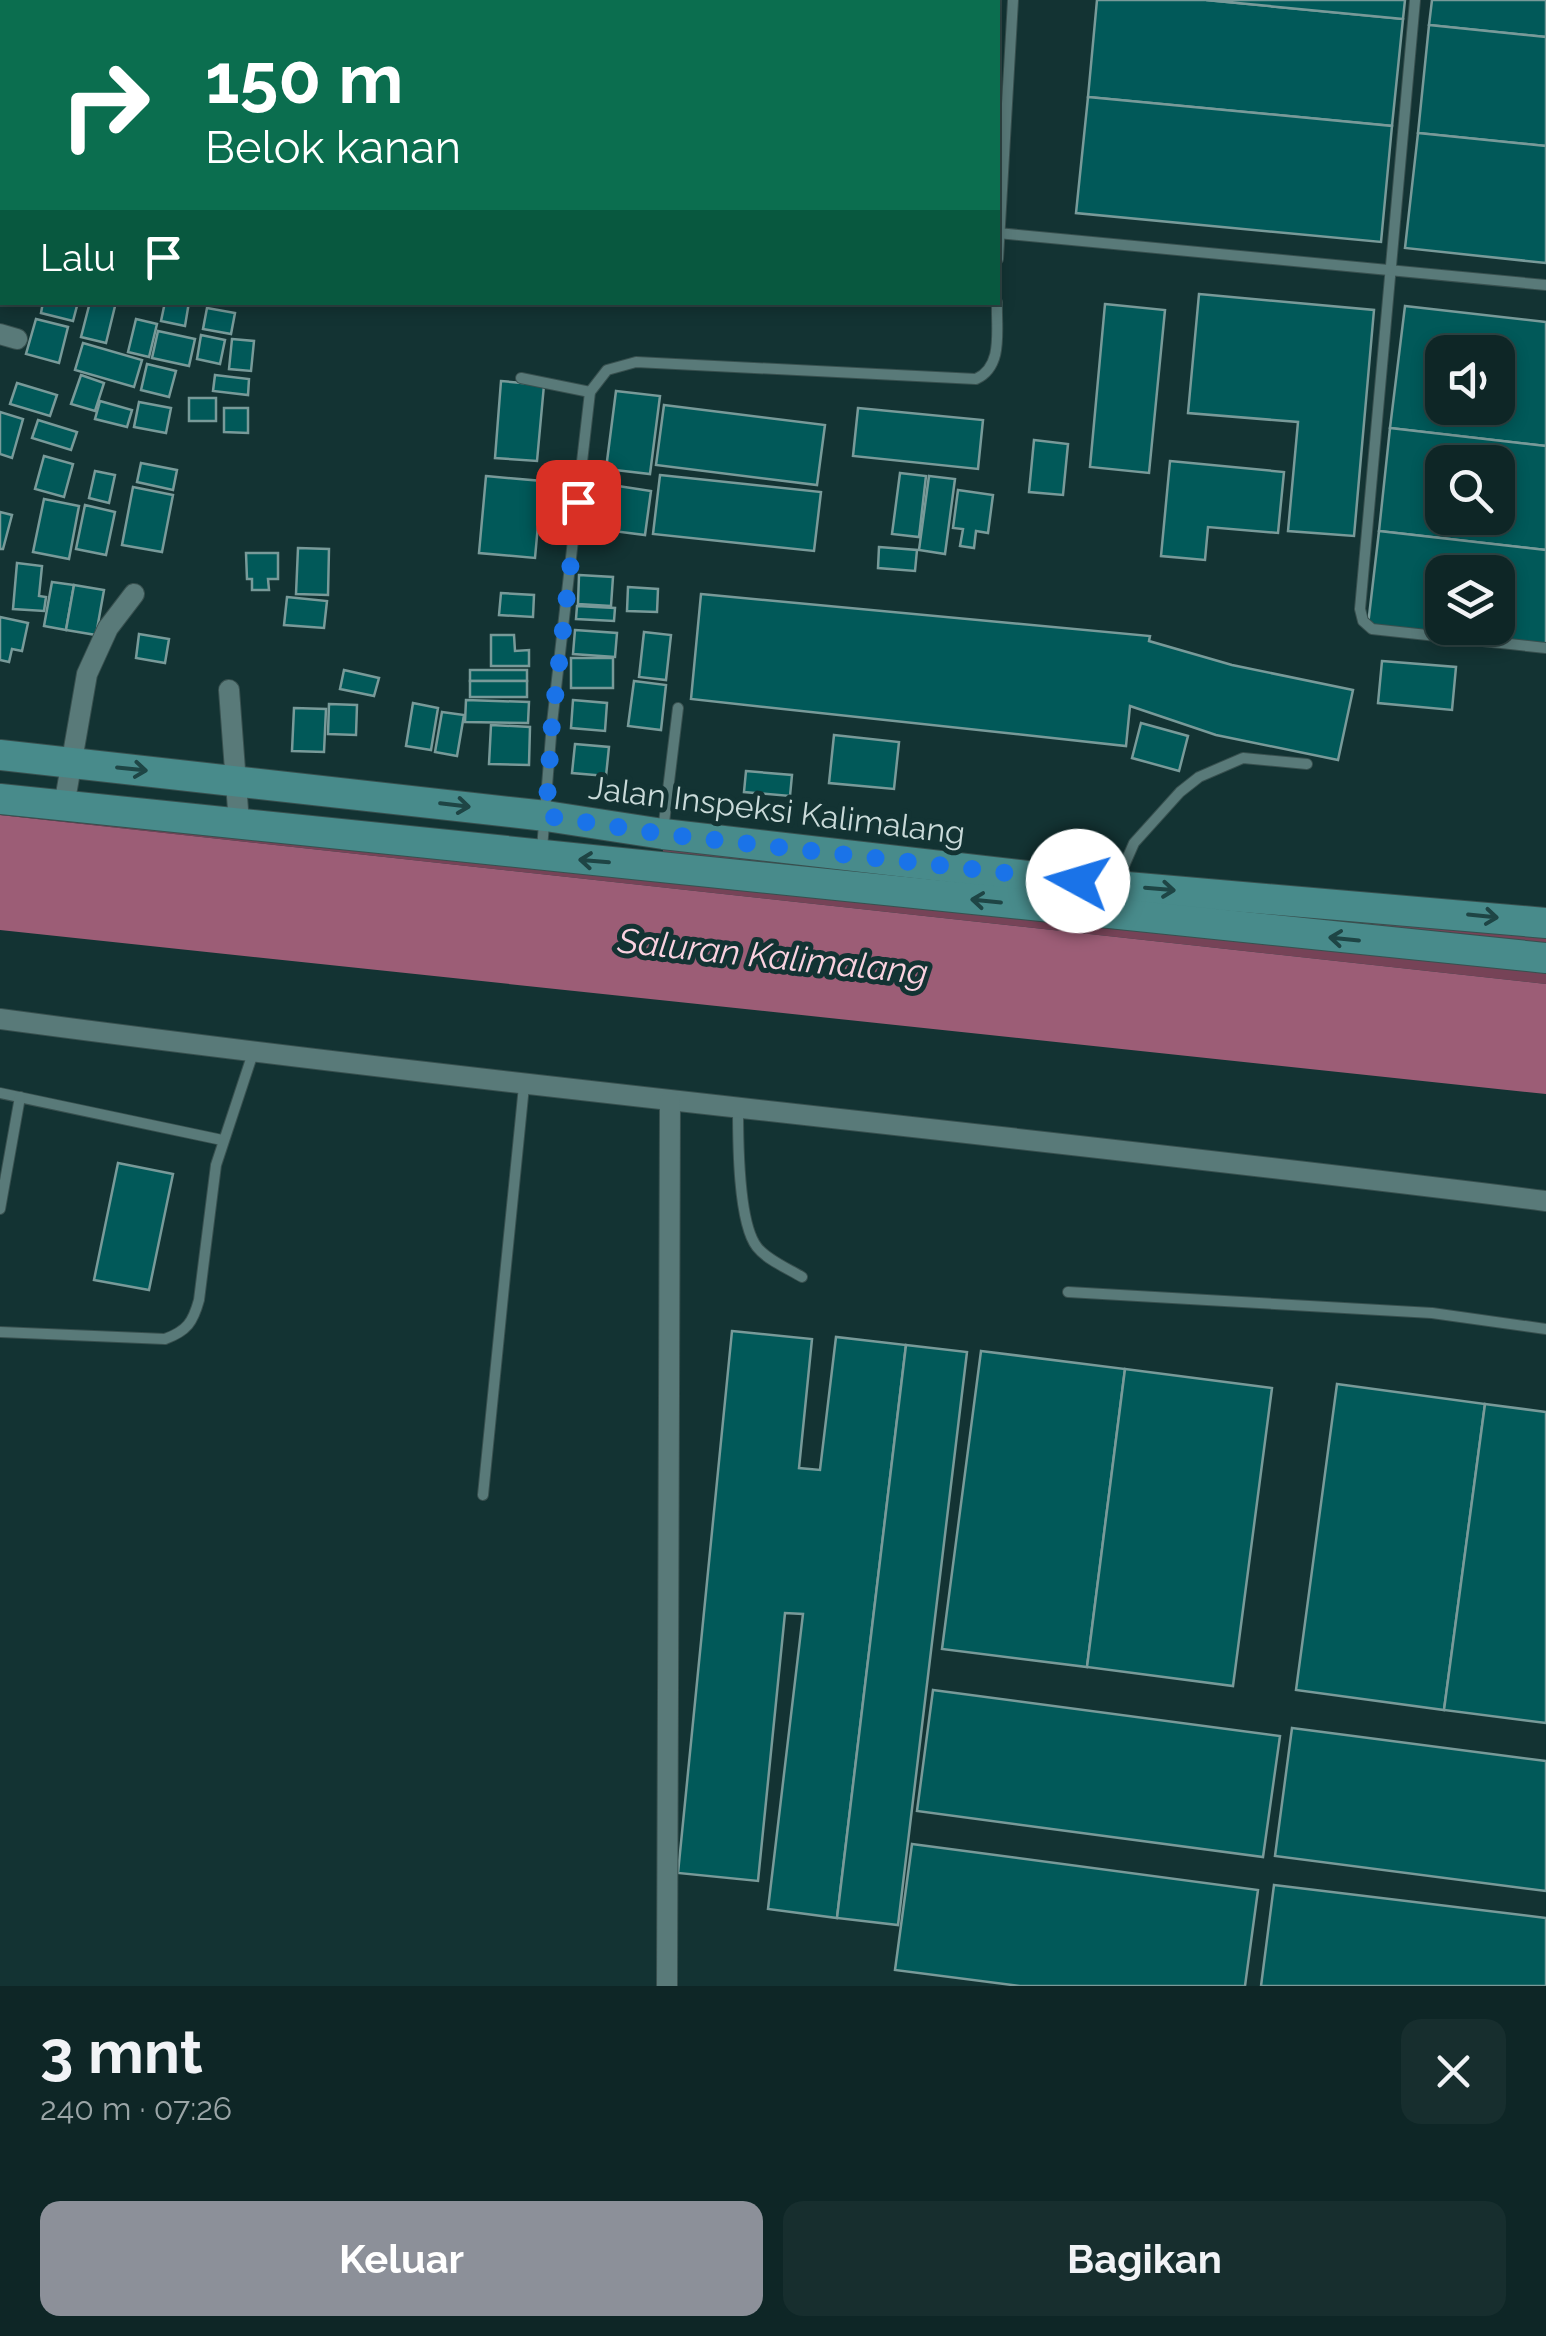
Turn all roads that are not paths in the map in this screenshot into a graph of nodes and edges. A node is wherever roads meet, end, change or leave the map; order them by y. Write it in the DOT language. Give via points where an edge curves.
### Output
graph roads {
  1 [pos="1014,0"];
  2 [pos="1416,0"];
  3 [pos="1000,205"];
  4 [pos="1000,234"];
  5 [pos="1393,272"];
  6 [pos="1546,285"];
  7 [pos="996,305"];
  8 [pos="521,378"];
  9 [pos="590,392"];
  10 [pos="134,594"];
  11 [pos="1546,648"];
  12 [pos="229,690"];
  13 [pos="678,708"];
  14 [pos="0,755"];
  15 [pos="72,762"];
  16 [pos="1306,764"];
  17 [pos="238,780"];
  18 [pos="0,799"];
  19 [pos="64,806"];
  20 [pos="546,816"];
  21 [pos="239,823"];
  22 [pos="663,834"];
  23 [pos="541,856"];
  24 [pos="662,867"];
  25 [pos="1111,900"];
  26 [pos="1419,910"];
  27 [pos="1546,923"];
  28 [pos="1415,946"];
  29 [pos="1546,958"];
  30 [pos="0,1019"];
  31 [pos="253,1053"];
  32 [pos="524,1086"];
  33 [pos="0,1093"];
  34 [pos="20,1097"];
  35 [pos="670,1102"];
  36 [pos="738,1109"];
  37 [pos="222,1140"];
  38 [pos="1546,1200"];
  39 [pos="0,1209"];
  40 [pos="802,1277"];
  41 [pos="1068,1292"];
  42 [pos="1546,1329"];
  43 [pos="0,1332"];
  44 [pos="483,1495"];
  45 [pos="667,1986"];
  1 -- 3 [label="lane"];
  2 -- 5 [label="lane"];
  4 -- 5 [label="lane"];
  5 -- 6 [label="lane"];
  5 -- 11 [label="lane" via="1362,570 1363,621 1372,628"];
  7 -- 9 [label="lane" via="995,360 976,378 636,362 607,370"];
  8 -- 9 [label="lane"];
  9 -- 20 [label="lane"];
  10 -- 15 [label="street" via="95,651"];
  12 -- 17 [label="street"];
  13 -- 22 [label="lane"];
  14 -- 15 [label="main road, Jalan Inspeksi Kalimalang"];
  15 -- 17 [label="main road, Jalan Inspeksi Kalimalang, one-way"];
  15 -- 19 [label="street"];
  16 -- 25 [label="lane" via="1243,758 1199,777 1134,843"];
  17 -- 20 [label="main road, Jalan Inspeksi Kalimalang, one-way"];
  17 -- 21 [label="street"];
  18 -- 19 [label="main road, Jalan Inspeksi Kalimalang"];
  19 -- 21 [label="main road, Jalan Inspeksi Kalimalang"];
  20 -- 22 [label="main road, Jalan Inspeksi Kalimalang"];
  20 -- 23 [label="lane"];
  21 -- 23 [label="main road, Jalan Inspeksi Kalimalang"];
  22 -- 24 [label="lane"];
  22 -- 25 [label="main road, Jalan Inspeksi Kalimalang"];
  24 -- 23 [label="main road, Jalan Inspeksi Kalimalang, one-way"];
  25 -- 24 [label="main road, Jalan Inspeksi Kalimalang, one-way"];
  25 -- 26 [label="main road, Jalan Inspeksi Kalimalang, one-way"];
  28 -- 25 [label="main road, Jalan Inspeksi Kalimalang, one-way"];
  26 -- 27 [label="main road, Jalan Inspeksi Kalimalang, one-way"];
  26 -- 28 [label="main road"];
  28 -- 29 [label="main road, Jalan Inspeksi Kalimalang"];
  30 -- 31 [label="street"];
  31 -- 32 [label="street"];
  31 -- 37 [label="lane"];
  32 -- 35 [label="street"];
  32 -- 44 [label="lane"];
  33 -- 34 [label="lane"];
  34 -- 37 [label="lane"];
  34 -- 39 [label="lane"];
  35 -- 36 [label="street"];
  35 -- 45 [label="street"];
  36 -- 38 [label="street"];
  36 -- 40 [label="lane" via="748,1227 757,1247"];
  37 -- 43 [label="lane" via="199,1300 184,1332 165,1339"];
  41 -- 42 [label="lane" via="1432,1313"];
}
